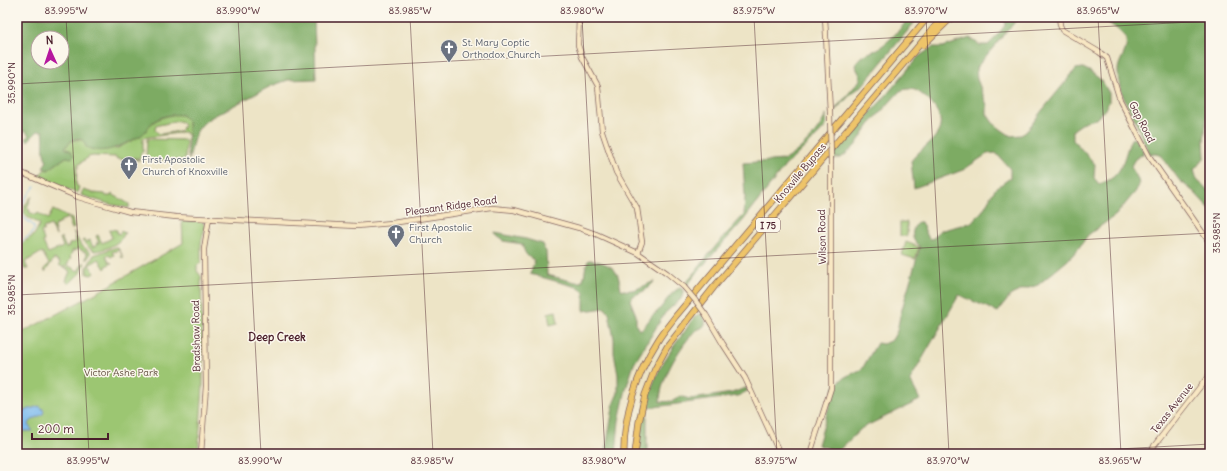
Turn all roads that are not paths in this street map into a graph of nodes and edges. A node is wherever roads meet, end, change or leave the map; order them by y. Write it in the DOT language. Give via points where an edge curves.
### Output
graph roads {
  1 [pos="579,17"];
  2 [pos="825,17"];
  3 [pos="928,17"];
  4 [pos="943,17"];
  5 [pos="952,17"];
  6 [pos="1059,17"];
  7 [pos="913,52"];
  8 [pos="17,171"];
  9 [pos="209,218"];
  10 [pos="1210,243"];
  11 [pos="638,253"];
  12 [pos="1210,374"];
  13 [pos="201,454"];
  14 [pos="624,454"];
  15 [pos="635,454"];
  16 [pos="780,454"];
  17 [pos="810,454"];
  18 [pos="1151,454"];
  1 -- 11 [label="street" via="578,45 598,86 602,131 616,172 637,208 642,242"];
  2 -- 17 [label="street, Wilson Road, bridge" via="831,165 831,388"];
  3 -- 14 [label="highway, Knoxville Bypass / I 75" via="684,306 657,342 643,367 634,394 627,420"];
  4 -- 7 [label="highway, Knoxville Bypass / I 75"];
  5 -- 7 [label="highway"];
  6 -- 10 [label="street, Gap Road" via="1062,30 1107,58 1120,100 1148,156"];
  7 -- 15 [label="highway, Knoxville Bypass / I 75" via="667,347 645,395"];
  8 -- 9 [label="street, Pleasant Ridge Road" via="78,197 130,212"];
  9 -- 11 [label="street, Pleasant Ridge Road" via="368,225 503,208 579,228"];
  9 -- 13 [label="street, Bradshaw Road" via="204,248 206,386"];
  11 -- 16 [label="street, Pleasant Ridge Road, bridge" via="684,287 706,315 745,378"];
  12 -- 18 [label="street, Texas Avenue" via="1154,446"];
}
